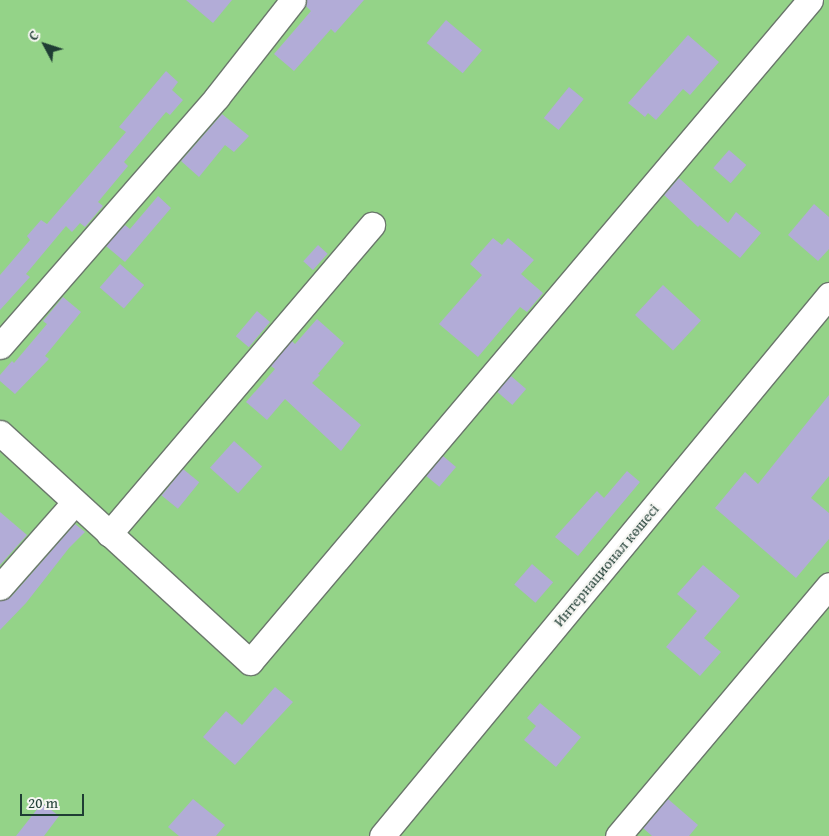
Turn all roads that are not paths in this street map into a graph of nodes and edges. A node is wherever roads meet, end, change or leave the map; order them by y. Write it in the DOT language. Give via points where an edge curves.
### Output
graph roads {
  1 [pos="293,0"];
  2 [pos="810,0"];
  3 [pos="372,225"];
  4 [pos="829,295"];
  5 [pos="0,346"];
  6 [pos="0,433"];
  7 [pos="75,502"];
  8 [pos="109,534"];
  9 [pos="829,585"];
  10 [pos="0,587"];
  11 [pos="382,836"];
  12 [pos="618,836"];
  1 -- 5 [label="street" via="218,98"];
  2 -- 8 [label="street" via="250,662"];
  3 -- 8 [label="street"];
  4 -- 11 [label="street, Интернационал көшесі"];
  6 -- 7 [label="street"];
  7 -- 8 [label="street"];
  7 -- 10 [label="street"];
  9 -- 12 [label="street"];
}
